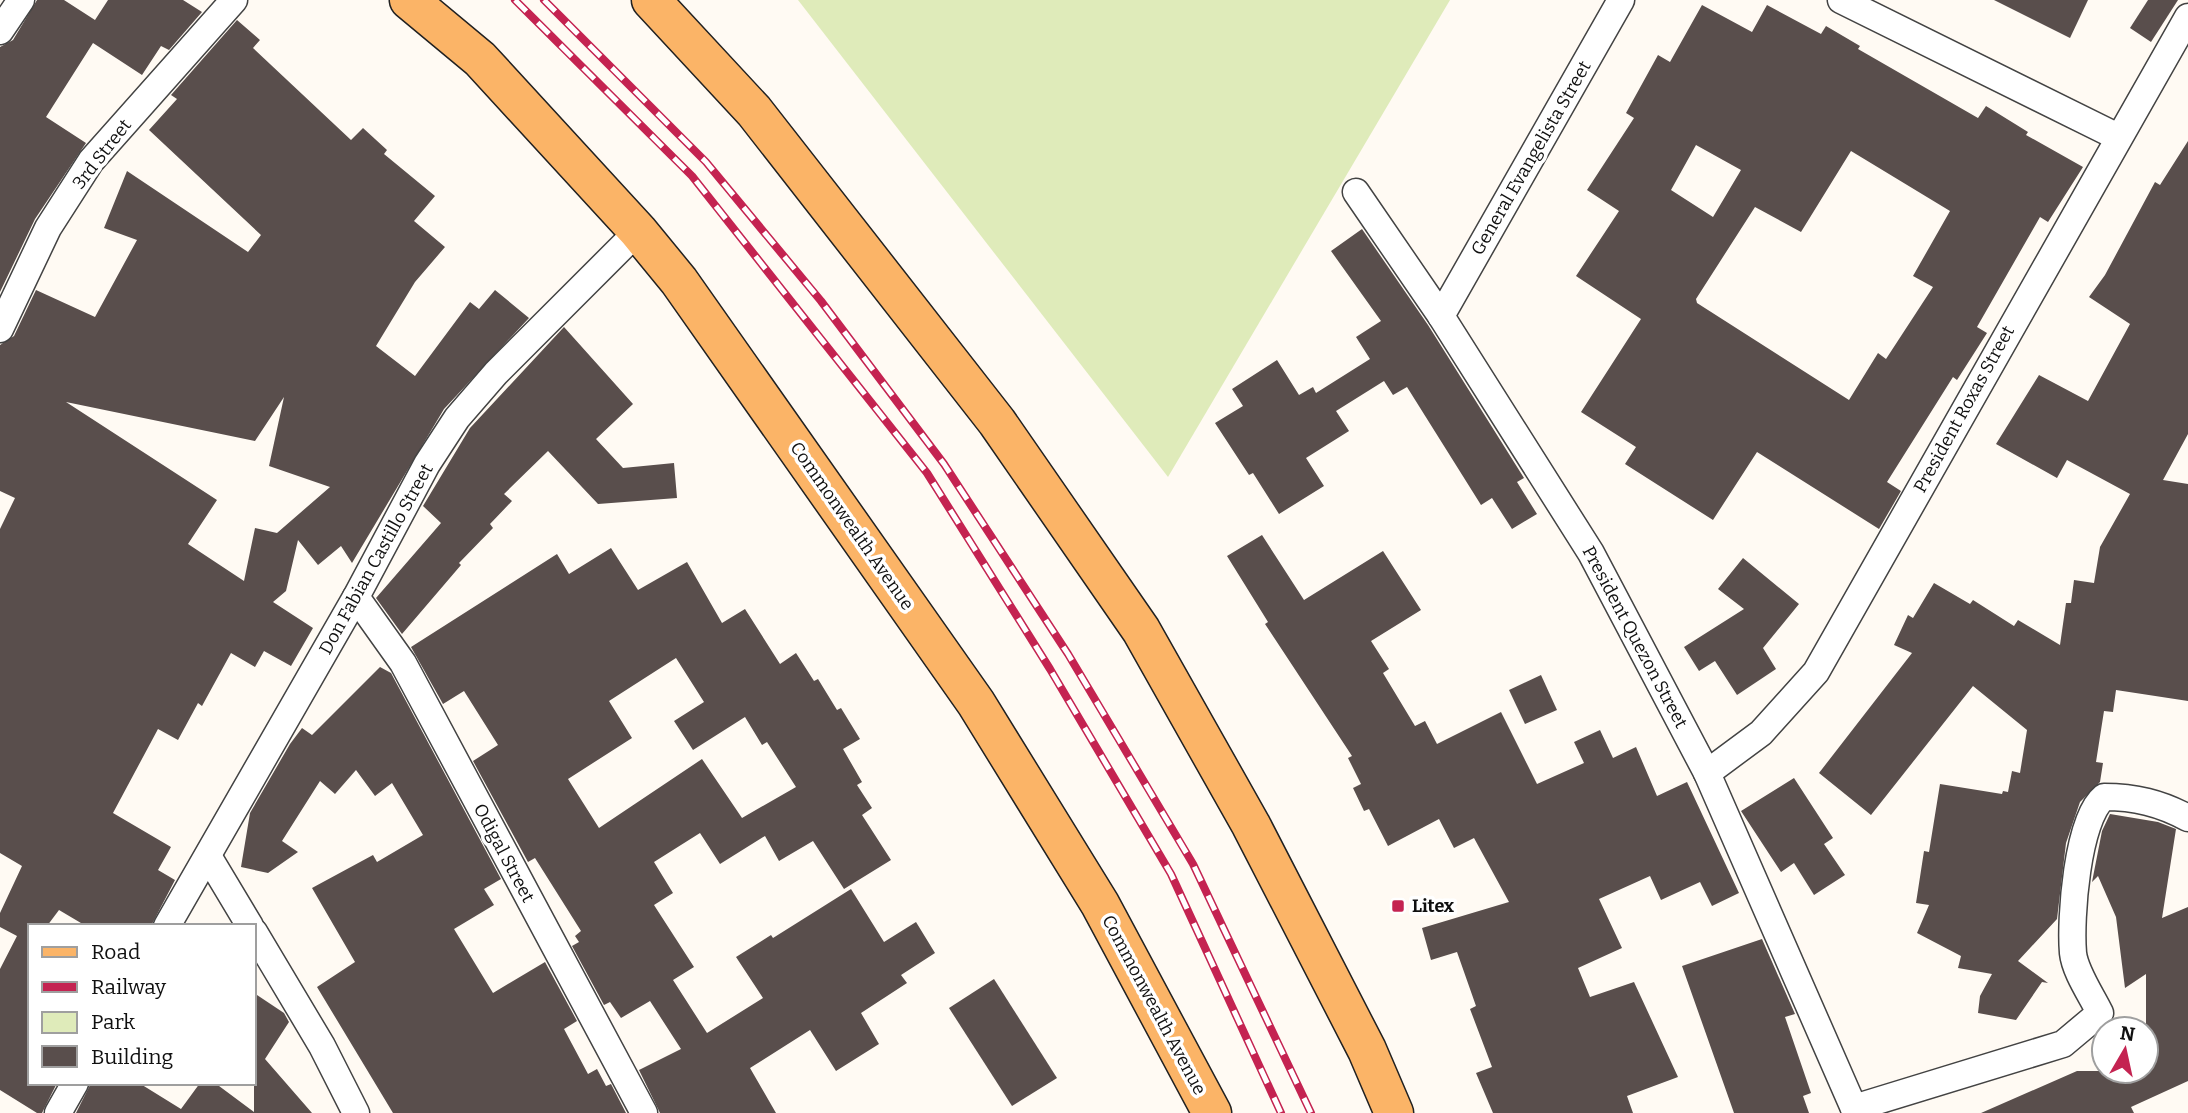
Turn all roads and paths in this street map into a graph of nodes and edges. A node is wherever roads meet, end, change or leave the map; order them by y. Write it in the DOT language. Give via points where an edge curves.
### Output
graph roads {
  1 [pos="21,0"];
  2 [pos="234,0"];
  3 [pos="409,0"];
  4 [pos="651,0"];
  5 [pos="1621,0"];
  6 [pos="1841,0"];
  7 [pos="2188,18"];
  8 [pos="0,32"];
  9 [pos="2118,137"];
  10 [pos="1356,192"];
  11 [pos="638,231"];
  12 [pos="1441,316"];
  13 [pos="0,329"];
  14 [pos="356,597"];
  15 [pos="1707,773"];
  16 [pos="2188,818"];
  17 [pos="208,856"];
  18 [pos="168,924"];
  19 [pos="249,924"];
  20 [pos="256,935"];
  21 [pos="74,1085"];
  22 [pos="1855,1110"];
  23 [pos="58,1113"];
  24 [pos="356,1113"];
  25 [pos="644,1113"];
  26 [pos="1212,1113"];
  27 [pos="1394,1113"];
  1 -- 8 [label="street"];
  2 -- 13 [label="street, 3rd Street" via="91,161 48,228"];
  3 -- 11 [label="main road, Commonwealth Avenue" via="480,59"];
  4 -- 27 [label="main road" via="754,111 997,422 1141,630 1251,825 1367,1050"];
  5 -- 12 [label="street, General Evangelista Street"];
  6 -- 9 [label="street"];
  7 -- 9 [label="street, President Roxas Street"];
  9 -- 15 [label="street, President Roxas Street" via="1816,672 1761,733"];
  10 -- 12 [label="street, President Quezon Street"];
  11 -- 14 [label="street, Don Fabian Castillo Street" via="457,418"];
  11 -- 26 [label="main road, Commonwealth Avenue" via="679,281 976,703 1100,904"];
  12 -- 15 [label="street, President Quezon Street" via="1591,553"];
  14 -- 17 [label="street, Don Fabian Castillo Street"];
  14 -- 25 [label="street, Odigal Street" via="402,663"];
  15 -- 22 [label="street, President Quezon Street"];
  16 -- 22 [label="street" via="2164,805 2128,797 2104,797 2089,816 2076,888 2073,956 2100,1013 2063,1044"];
  17 -- 18 [label="street, Don Fabian Castillo Street"];
  17 -- 19 [label="street"];
  20 -- 24 [label="street"];
  21 -- 23 [label="street"];
}
